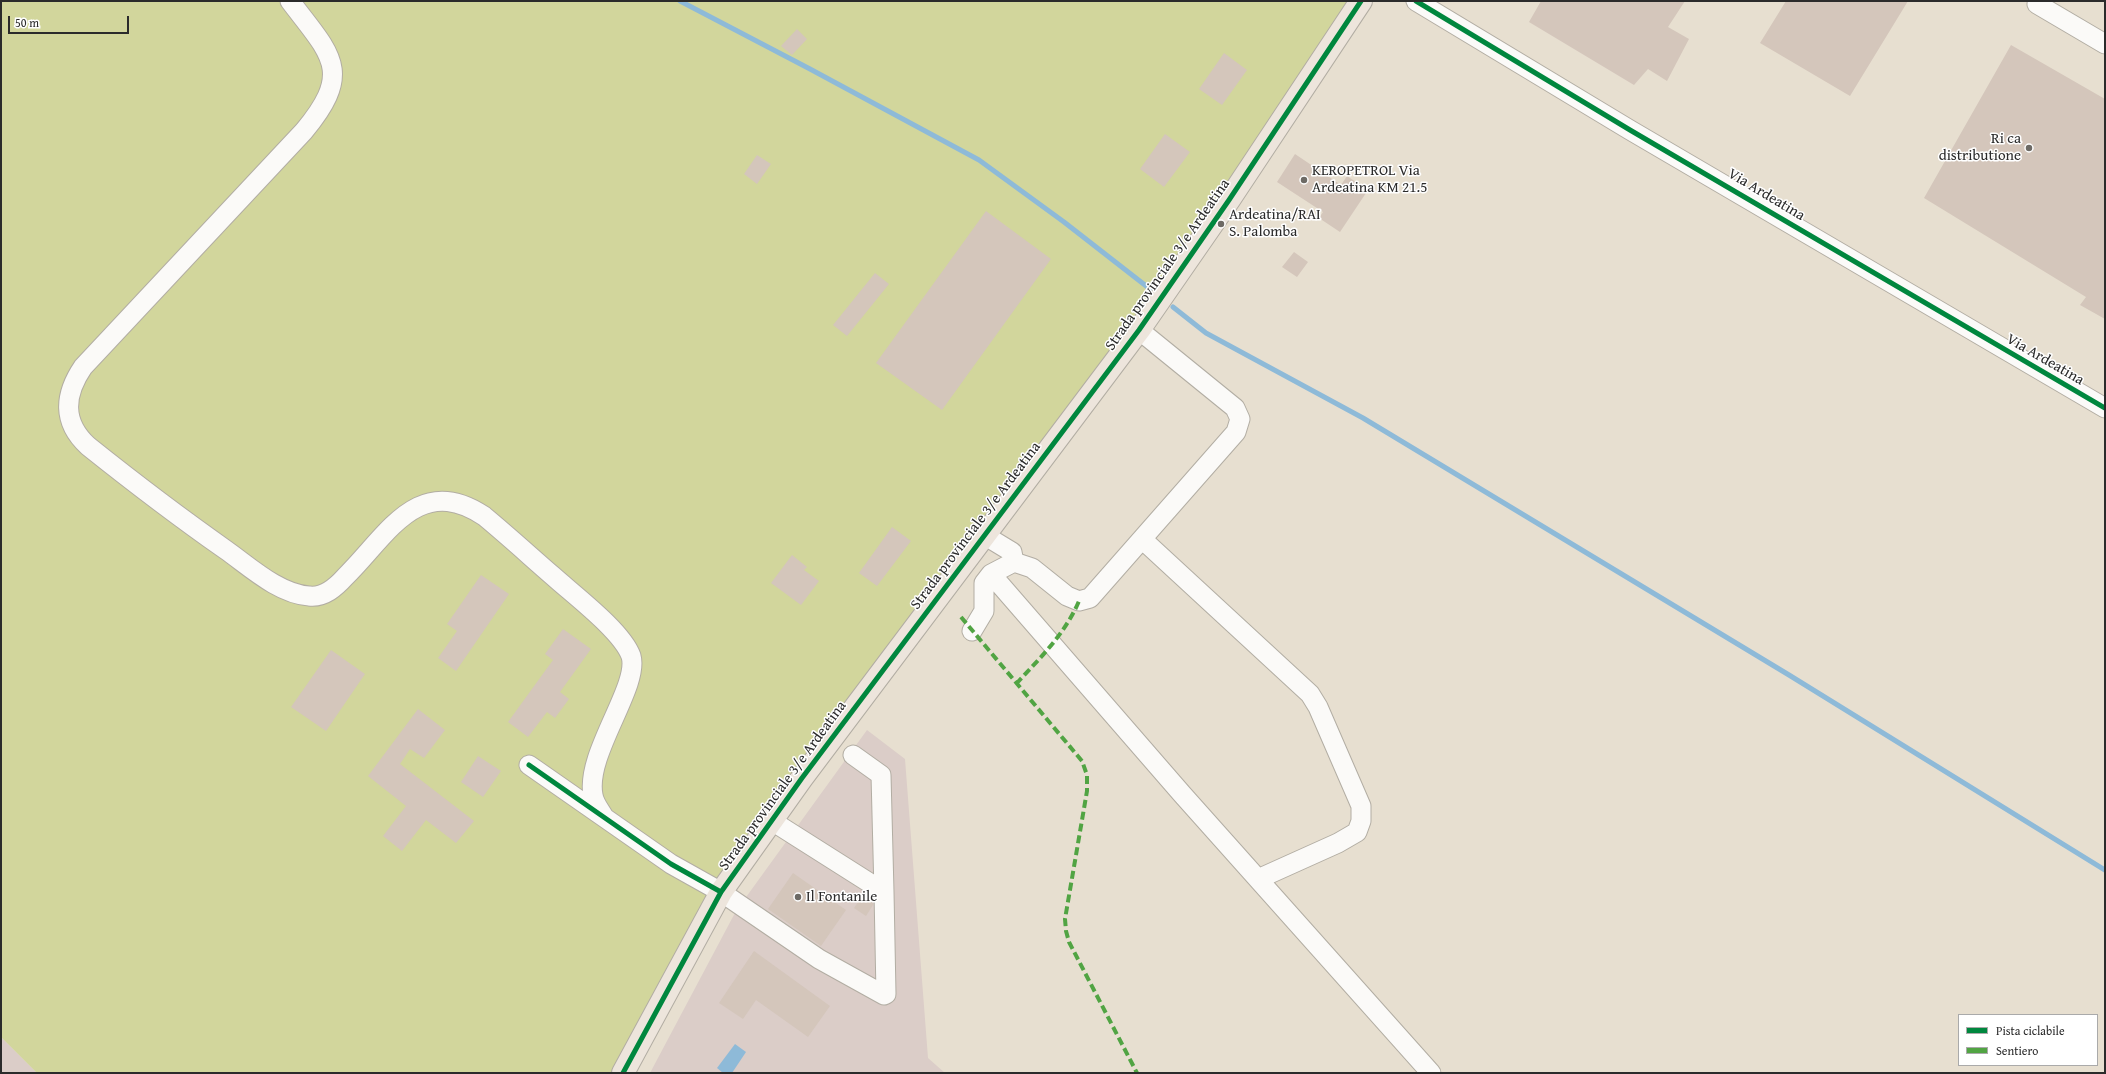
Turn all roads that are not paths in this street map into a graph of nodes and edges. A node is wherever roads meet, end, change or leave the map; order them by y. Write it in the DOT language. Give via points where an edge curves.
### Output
graph roads {
  1 [pos="290,1"];
  2 [pos="1362,1"];
  3 [pos="1416,1"];
  4 [pos="2037,4"];
  5 [pos="2105,44"];
  6 [pos="1139,330"];
  7 [pos="2105,408"];
  8 [pos="984,535"];
  9 [pos="1142,540"];
  10 [pos="1014,562"];
  11 [pos="991,574"];
  12 [pos="972,631"];
  13 [pos="853,756"];
  14 [pos="529,765"];
  15 [pos="604,816"];
  16 [pos="772,821"];
  17 [pos="1258,879"];
  18 [pos="721,892"];
  19 [pos="884,892"];
  20 [pos="623,1073"];
  21 [pos="1430,1073"];
  1 -- 15 [label="street" via="320,40 329,57 333,70 329,94 304,131 87,363 71,392 70,421 88,446 167,508 259,574 287,590 304,596 317,596 330,591 401,518 426,504 454,502 484,516 588,607 623,642 629,654 631,673 602,745 593,781 593,796"];
  2 -- 6 [label="main road, Strada provinciale 3/e Ardeatina"];
  3 -- 7 [label="street, Via Ardeatina" via="1630,130"];
  4 -- 5 [label="street"];
  6 -- 8 [label="main road, Strada provinciale 3/e Ardeatina"];
  6 -- 9 [label="street" via="1235,408 1240,419 1236,432"];
  8 -- 10 [label="street" via="1012,552"];
  8 -- 16 [label="main road, Strada provinciale 3/e Ardeatina"];
  9 -- 10 [label="street" via="1090,598 1079,601 1067,596 1032,568"];
  9 -- 17 [label="street" via="1310,694 1361,806 1361,821 1357,832"];
  10 -- 11 [label="street"];
  11 -- 12 [label="street" via="984,583 984,612"];
  11 -- 17 [label="street"];
  13 -- 19 [label="street" via="881,775"];
  14 -- 15 [label="street"];
  15 -- 18 [label="street" via="671,864"];
  16 -- 18 [label="main road, Strada provinciale 3/e Ardeatina"];
  16 -- 19 [label="street"];
  17 -- 21 [label="street"];
  18 -- 19 [label="street" via="819,959 881,996 886,994"];
  18 -- 20 [label="main road, Strada provinciale 3/e Ardeatina"];
}
